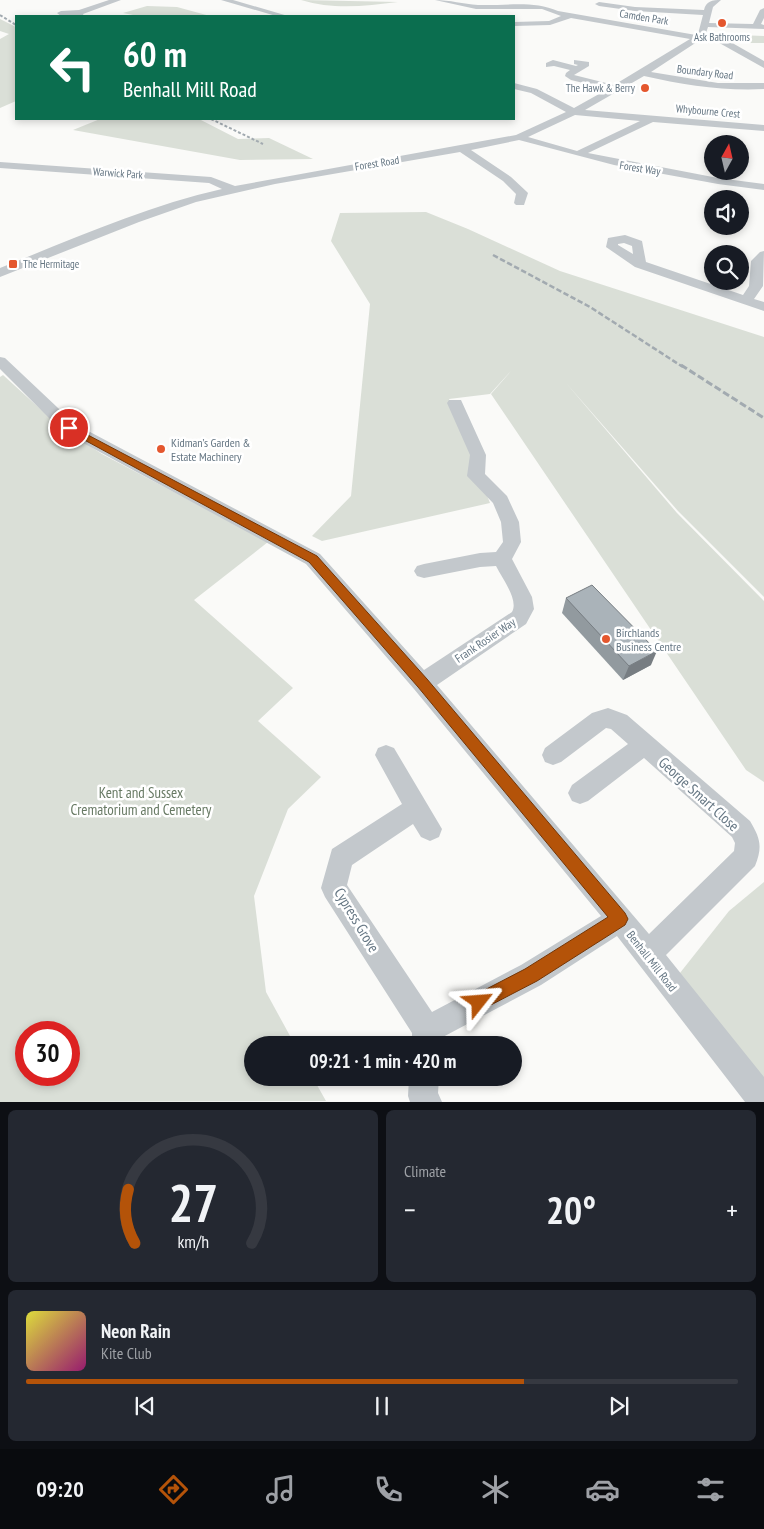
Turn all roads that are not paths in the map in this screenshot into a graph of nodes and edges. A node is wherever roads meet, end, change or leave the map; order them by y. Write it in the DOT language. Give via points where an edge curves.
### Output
graph roads {
  1 [pos="117,0"];
  2 [pos="225,0"];
  3 [pos="439,0"];
  4 [pos="609,0"];
  5 [pos="717,0"];
  6 [pos="548,4"];
  7 [pos="764,10"];
  8 [pos="708,13"];
  9 [pos="79,14"];
  10 [pos="280,15"];
  11 [pos="570,16"];
  12 [pos="515,24"];
  13 [pos="705,25"];
  14 [pos="760,28"];
  15 [pos="699,36"];
  16 [pos="764,54"];
  17 [pos="747,55"];
  18 [pos="548,65"];
  19 [pos="578,65"];
  20 [pos="764,65"];
  21 [pos="643,73"];
  22 [pos="522,76"];
  23 [pos="515,86"];
  24 [pos="764,86"];
  25 [pos="614,88"];
  26 [pos="534,91"];
  27 [pos="574,112"];
  28 [pos="651,119"];
  29 [pos="764,128"];
  30 [pos="519,137"];
  31 [pos="462,149"];
  32 [pos="578,154"];
  33 [pos="0,165"];
  34 [pos="764,187"];
  35 [pos="234,190"];
  36 [pos="520,203"];
  37 [pos="764,255"];
  38 [pos="640,264"];
  39 [pos="0,272"];
  40 [pos="746,301"];
  41 [pos="764,307"];
  42 [pos="0,361"];
  43 [pos="455,403"];
  44 [pos="502,559"];
  45 [pos="424,571"];
  46 [pos="422,683"];
  47 [pos="644,745"];
  48 [pos="386,755"];
  49 [pos="553,755"];
  50 [pos="580,793"];
  51 [pos="416,808"];
  52 [pos="430,829"];
  53 [pos="620,919"];
  54 [pos="647,955"];
  55 [pos="425,1036"];
  56 [pos="428,1036"];
  57 [pos="424,1086"];
  58 [pos="764,1101"];
  59 [pos="427,1102"];
  1 -- 9 [label="street"];
  2 -- 10 [label="street"];
  3 -- 6 [label="street, Camden Park" via="476,7"];
  4 -- 8 [label="street" via="596,6"];
  5 -- 8 [label="street"];
  6 -- 11 [label="street, Camden Park" via="556,13"];
  7 -- 14 [label="street"];
  8 -- 13 [label="street"];
  11 -- 12 [label="street" via="550,23"];
  11 -- 15 [label="street, Camden Park"];
  13 -- 14 [label="street"];
  13 -- 15 [label="street"];
  15 -- 17 [label="street, Camden Park" via="717,38"];
  15 -- 21 [label="street, Forest Road"];
  16 -- 17 [label="street"];
  17 -- 20 [label="street, Camden Park"];
  18 -- 19 [label="street"];
  19 -- 25 [label="street" via="570,76"];
  21 -- 24 [label="street, Boundary Road" via="712,86"];
  21 -- 25 [label="street, Forest Road"];
  22 -- 26 [label="street" via="542,86"];
  23 -- 26 [label="street"];
  25 -- 27 [label="street, Forest Road"];
  26 -- 27 [label="street"];
  27 -- 28 [label="street, Whybourne Crest"];
  27 -- 30 [label="street, Forest Road"];
  28 -- 29 [label="street, Whybourne Crest"];
  28 -- 32 [label="street"];
  30 -- 31 [label="street, Forest Road"];
  30 -- 32 [label="street, Forest Way"];
  31 -- 35 [label="street, Forest Road"];
  31 -- 36 [label="street" via="507,179 522,193"];
  32 -- 34 [label="street, Forest Way" via="617,164"];
  33 -- 35 [label="street, Warwick Park" via="211,180"];
  35 -- 39 [label="street, Forest Road" via="135,218"];
  37 -- 40 [label="street" via="757,261 756,286"];
  38 -- 40 [label="street"];
  40 -- 41 [label="street"];
  42 -- 46 [label="street, Benhall Mill Road" via="69,428 313,559"];
  43 -- 44 [label="street" via="485,454 476,476 502,500 510,522 512,542"];
  44 -- 45 [label="street"];
  44 -- 46 [label="street, Frank Rosier Way" via="522,597 524,608 519,618"];
  46 -- 53 [label="street, Benhall Mill Road"];
  47 -- 49 [label="street, George Smart Close" via="619,722 608,718 600,720"];
  47 -- 50 [label="street"];
  47 -- 54 [label="street, George Smart Close" via="741,829 748,842 746,856"];
  48 -- 51 [label="street"];
  51 -- 52 [label="street"];
  51 -- 55 [label="street, Cypress Grove" via="341,858 334,888"];
  53 -- 54 [label="street, Benhall Mill Road"];
  53 -- 56 [label="street"];
  54 -- 58 [label="street, Benhall Mill Road"];
  57 -- 59 [label="street" via="423,1096"];
}
